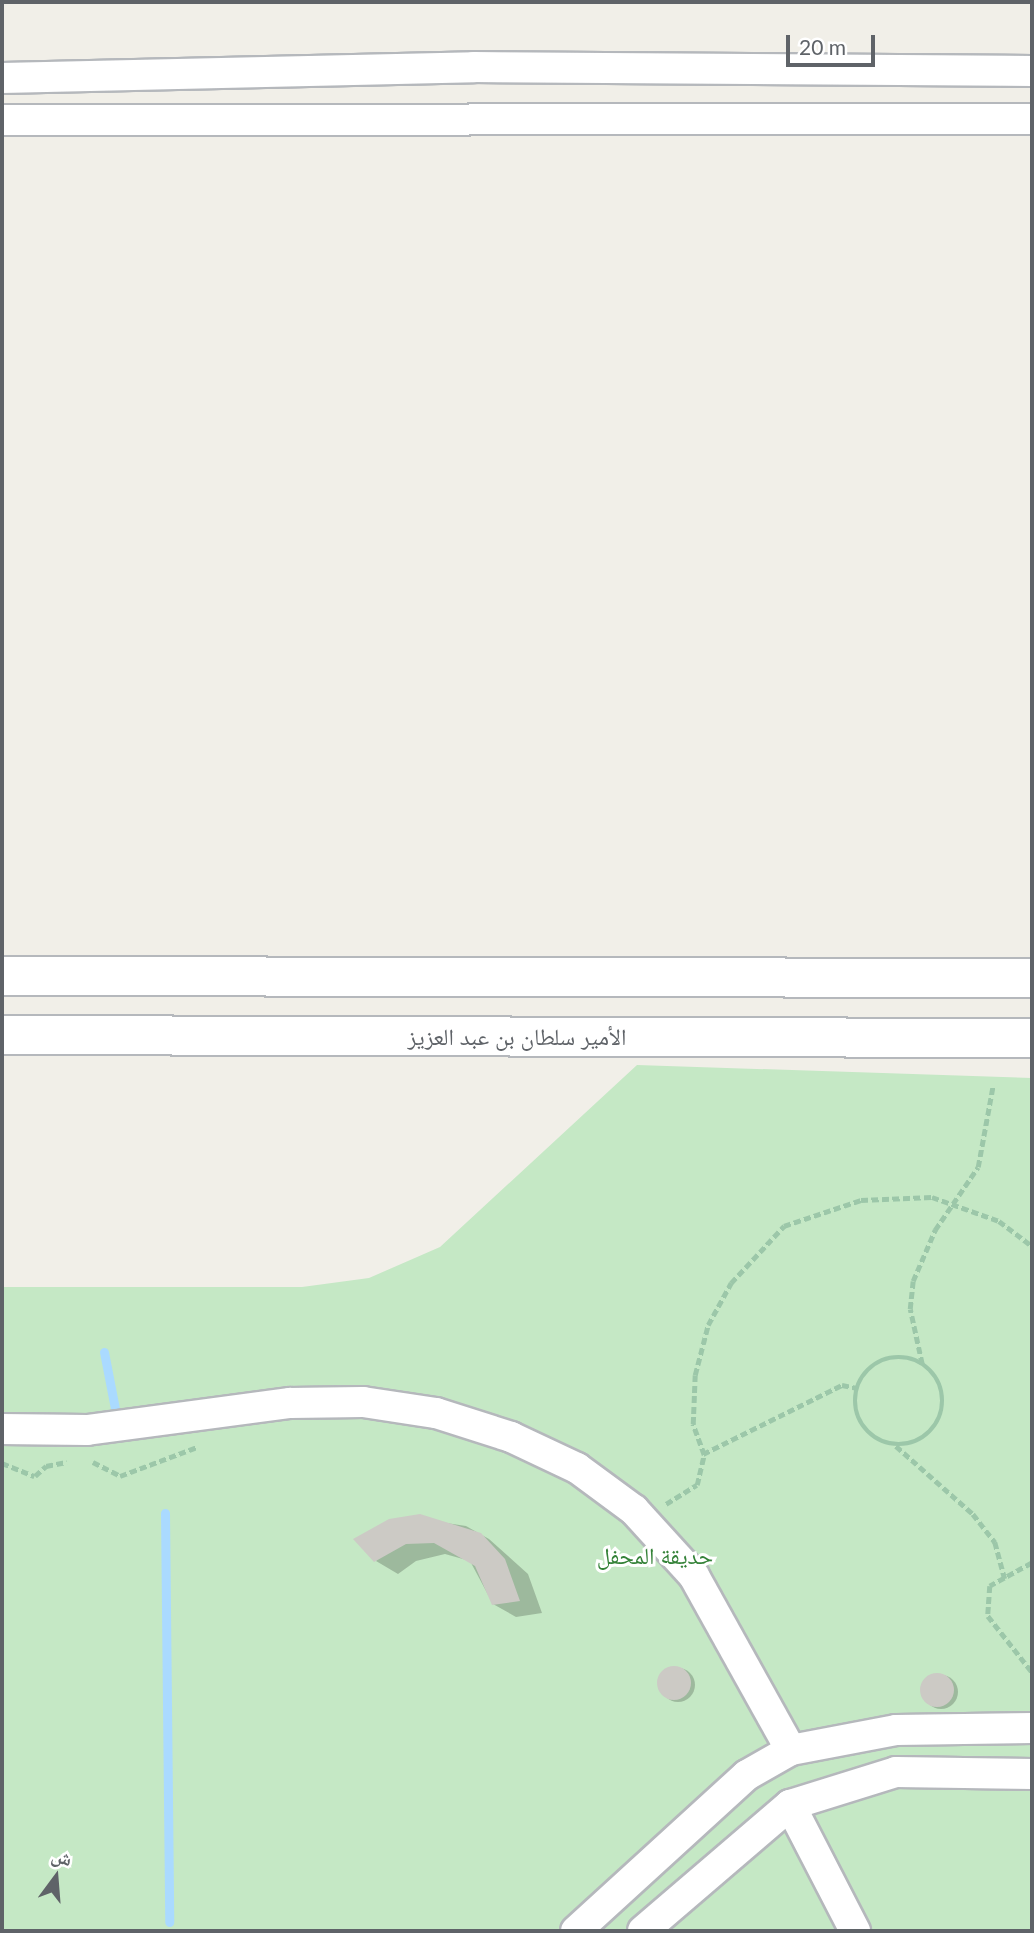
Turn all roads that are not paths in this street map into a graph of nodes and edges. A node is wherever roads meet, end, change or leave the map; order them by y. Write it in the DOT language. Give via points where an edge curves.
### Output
graph roads {
  1 [pos="1032,71"];
  2 [pos="2,78"];
  3 [pos="2,120"];
  4 [pos="1032,120"];
  5 [pos="2,976"];
  6 [pos="1032,978"];
  7 [pos="2,1035"];
  8 [pos="1032,1038"];
  9 [pos="2,1429"];
  10 [pos="1032,1728"];
  11 [pos="791,1750"];
  12 [pos="1032,1774"];
  13 [pos="790,1805"];
  14 [pos="576,1931"];
  15 [pos="643,1931"];
  16 [pos="855,1931"];
  1 -- 2 [label="street" via="474,67"];
  3 -- 4 [label="street"];
  5 -- 6 [label="street"];
  7 -- 8 [label="street, الأمير سلطان بن عبد العزيز"];
  9 -- 11 [label="street" via="87,1430 290,1403 363,1402 436,1413 511,1437 577,1468 634,1510 694,1576"];
  10 -- 11 [label="street" via="896,1730"];
  11 -- 14 [label="street" via="747,1776"];
  12 -- 13 [label="street" via="896,1772"];
  13 -- 15 [label="street"];
  13 -- 16 [label="street"];
}
